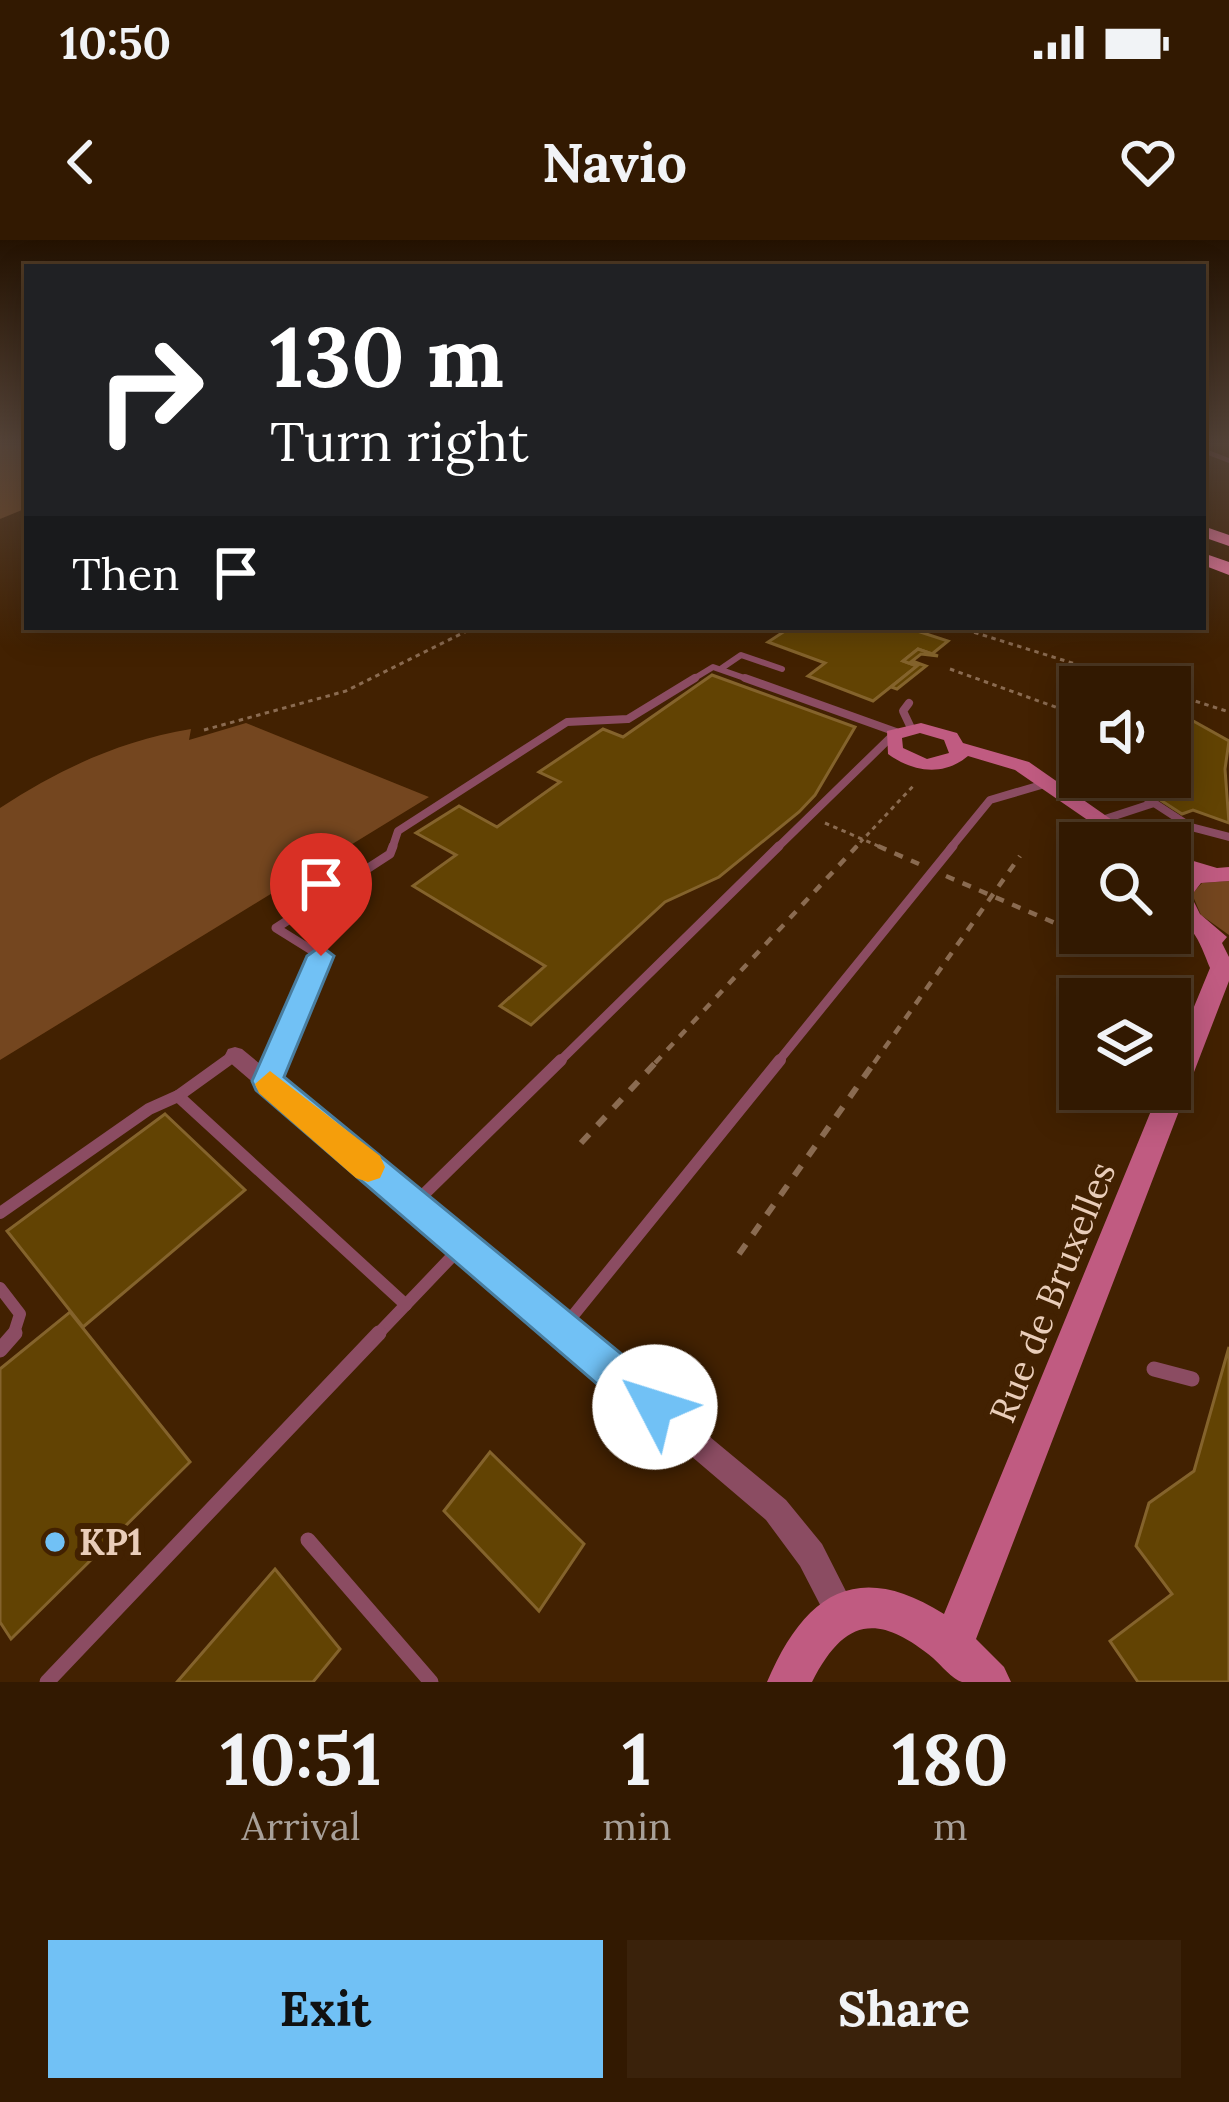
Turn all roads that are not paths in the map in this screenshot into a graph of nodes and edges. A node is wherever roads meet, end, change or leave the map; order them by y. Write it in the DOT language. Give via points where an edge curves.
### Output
graph roads {
  1 [pos="722,668"];
  2 [pos="782,669"];
  3 [pos="908,703"];
  4 [pos="900,732"];
  5 [pos="960,748"];
  6 [pos="1048,783"];
  7 [pos="1146,798"];
  8 [pos="1154,803"];
  9 [pos="1102,820"];
  10 [pos="1105,822"];
  11 [pos="1229,837"];
  12 [pos="1220,873"];
  13 [pos="1191,882"];
  14 [pos="1191,919"];
  15 [pos="1227,959"];
  16 [pos="235,1055"];
  17 [pos="267,1081"];
  18 [pos="178,1096"];
  19 [pos="413,1205"];
  20 [pos="0,1213"];
  21 [pos="462,1246"];
  22 [pos="0,1288"];
  23 [pos="406,1305"];
  24 [pos="562,1328"];
  25 [pos="0,1350"];
  26 [pos="1154,1369"];
  27 [pos="1192,1379"];
  28 [pos="308,1540"];
  29 [pos="841,1613"];
  30 [pos="953,1644"];
  31 [pos="49,1680"];
  32 [pos="431,1682"];
  33 [pos="789,1682"];
  34 [pos="989,1682"];
  1 -- 2 [label="lane" via="741,655"];
  1 -- 4 [label="lane"];
  1 -- 17 [label="lane" via="702,669 628,719 567,722 398,831 390,854 276,928 321,956"];
  3 -- 4 [label="lane"];
  4 -- 5 [label="street" via="942,733"];
  4 -- 5 [label="street" via="893,750 923,764 955,760"];
  4 -- 19 [label="lane"];
  5 -- 6 [label="street" via="999,756"];
  6 -- 9 [label="street"];
  6 -- 24 [label="lane" via="990,800"];
  7 -- 8 [label="lane"];
  8 -- 9 [label="lane"];
  8 -- 11 [label="lane" via="1191,827"];
  9 -- 10 [label="street"];
  12 -- 13 [label="street"];
  14 -- 15 [label="street, Rue de Bruxelles"];
  15 -- 30 [label="street, Rue de Bruxelles"];
  16 -- 17 [label="street"];
  16 -- 18 [label="lane"];
  17 -- 19 [label="street"];
  18 -- 20 [label="lane"];
  18 -- 23 [label="lane"];
  19 -- 21 [label="street"];
  21 -- 23 [label="lane"];
  21 -- 24 [label="street"];
  22 -- 25 [label="lane" via="20,1314"];
  23 -- 31 [label="lane"];
  24 -- 29 [label="street" via="776,1510"];
  26 -- 27 [label="lane"];
  28 -- 32 [label="lane"];
  29 -- 30 [label="street" via="911,1617"];
  29 -- 33 [label="street" via="808,1643"];
  30 -- 34 [label="street"];
}
